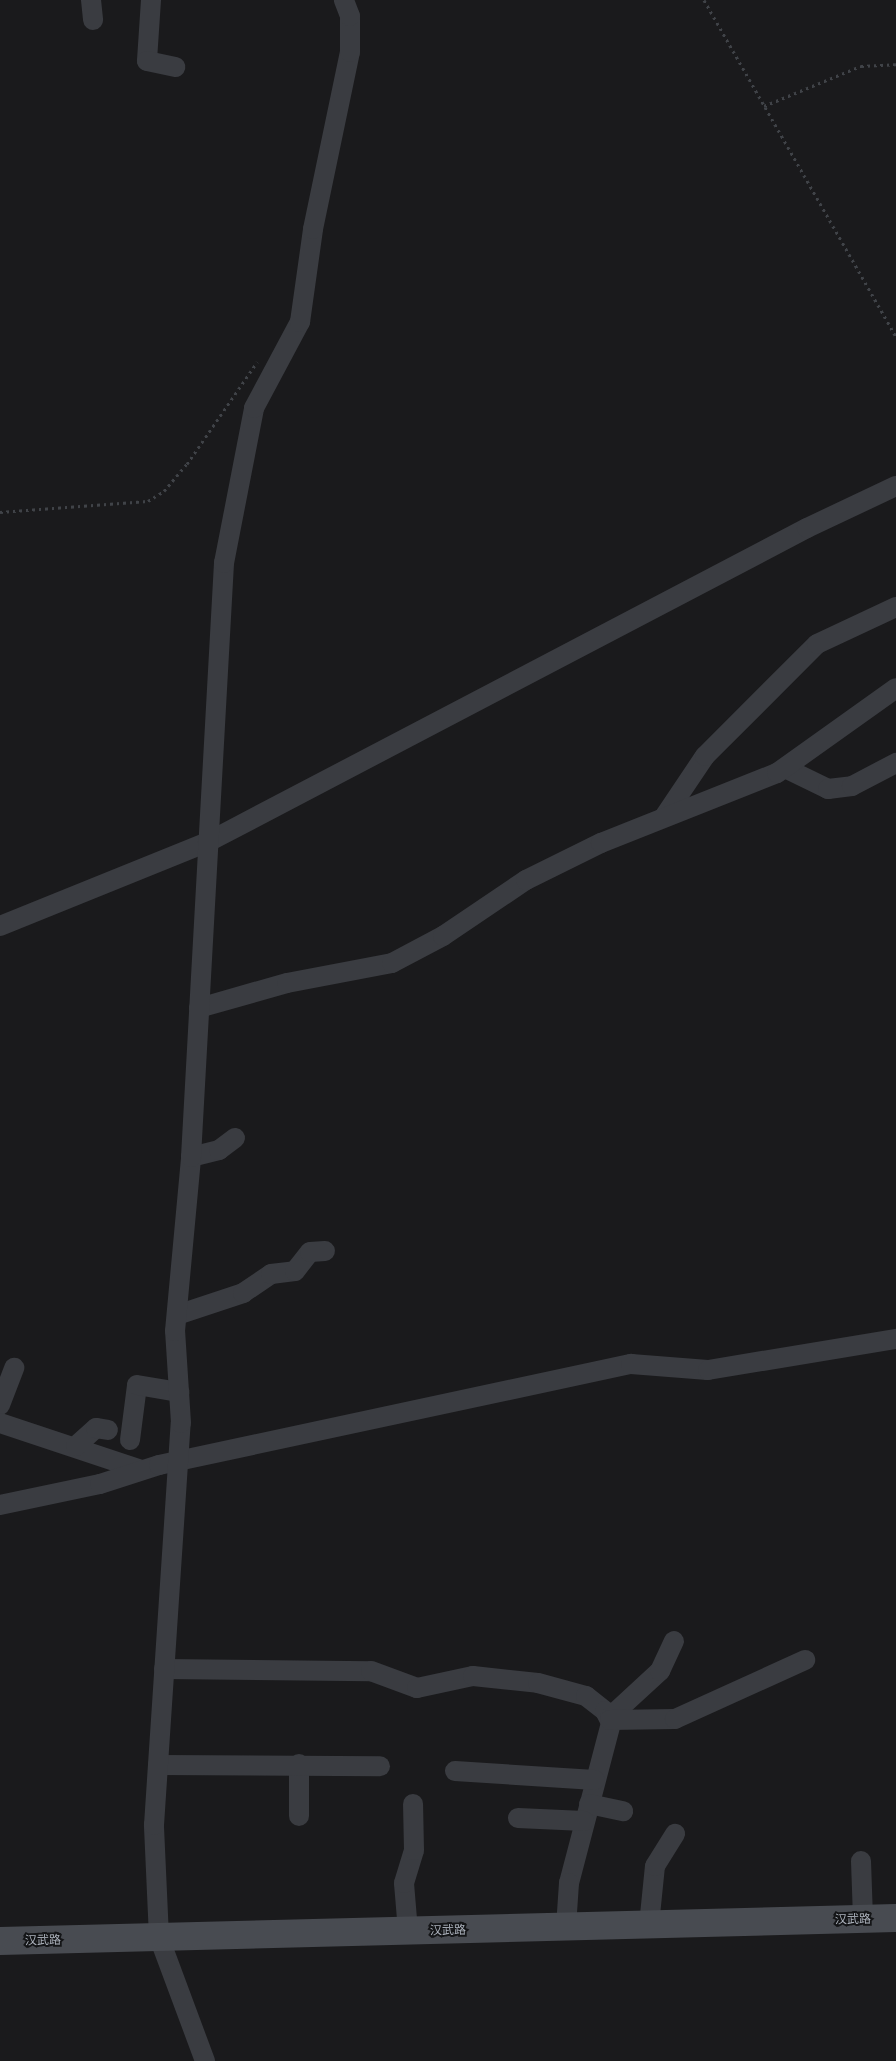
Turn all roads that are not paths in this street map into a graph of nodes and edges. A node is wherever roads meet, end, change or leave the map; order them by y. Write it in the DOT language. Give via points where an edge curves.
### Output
graph roads {
  1 [pos="151,0"];
  2 [pos="344,0"];
  3 [pos="175,67"];
  4 [pos="896,486"];
  5 [pos="896,606"];
  6 [pos="896,688"];
  7 [pos="896,763"];
  8 [pos="785,768"];
  9 [pos="664,817"];
  10 [pos="208,842"];
  11 [pos="0,926"];
  12 [pos="199,1008"];
  13 [pos="235,1138"];
  14 [pos="191,1157"];
  15 [pos="326,1251"];
  16 [pos="176,1315"];
  17 [pos="896,1339"];
  18 [pos="14,1368"];
  19 [pos="179,1392"];
  20 [pos="0,1405"];
  21 [pos="0,1423"];
  22 [pos="108,1430"];
  23 [pos="130,1440"];
  24 [pos="76,1446"];
  25 [pos="178,1463"];
  26 [pos="140,1470"];
  27 [pos="0,1505"];
  28 [pos="674,1642"];
  29 [pos="805,1660"];
  30 [pos="164,1669"];
  31 [pos="610,1718"];
  32 [pos="299,1764"];
  33 [pos="158,1765"];
  34 [pos="380,1766"];
  35 [pos="455,1771"];
  36 [pos="595,1780"];
  37 [pos="413,1804"];
  38 [pos="623,1811"];
  39 [pos="587,1813"];
  40 [pos="300,1816"];
  41 [pos="518,1818"];
  42 [pos="675,1834"];
  43 [pos="861,1862"];
  44 [pos="896,1918"];
  45 [pos="863,1919"];
  46 [pos="648,1924"];
  47 [pos="566,1926"];
  48 [pos="408,1931"];
  49 [pos="159,1937"];
  50 [pos="0,1941"];
  51 [pos="205,2061"];
  1 -- 3 [label="street" via="147,61"];
  2 -- 10 [label="street" via="350,16 350,52 313,229 300,322 254,408 224,563"];
  4 -- 10 [label="street" via="807,528"];
  5 -- 9 [label="street" via="817,644 705,756"];
  6 -- 8 [label="street"];
  7 -- 8 [label="street" via="852,786 828,789"];
  8 -- 9 [label="street"];
  9 -- 12 [label="street" via="526,880 443,936 392,963 287,983"];
  10 -- 11 [label="street"];
  10 -- 12 [label="street"];
  12 -- 14 [label="street"];
  13 -- 14 [label="street" via="219,1150"];
  14 -- 16 [label="street"];
  15 -- 16 [label="street" via="310,1252 295,1271 271,1274 243,1293"];
  16 -- 19 [label="street"];
  17 -- 25 [label="street" via="708,1370 631,1364"];
  18 -- 20 [label="street"];
  19 -- 23 [label="street" via="137,1385"];
  19 -- 25 [label="street"];
  21 -- 24 [label="street"];
  22 -- 24 [label="street" via="96,1428"];
  24 -- 26 [label="street"];
  25 -- 26 [label="street"];
  25 -- 30 [label="street"];
  26 -- 27 [label="street" via="100,1484"];
  28 -- 31 [label="street" via="656,1676"];
  29 -- 31 [label="street" via="675,1719"];
  30 -- 31 [label="street" via="371,1671 417,1688 473,1676 538,1682 576,1690"];
  30 -- 33 [label="street"];
  31 -- 36 [label="street"];
  32 -- 33 [label="street"];
  32 -- 34 [label="street"];
  32 -- 40 [label="street"];
  33 -- 49 [label="street" via="154,1880"];
  35 -- 36 [label="street"];
  36 -- 39 [label="street"];
  37 -- 48 [label="street" via="414,1850 404,1883"];
  38 -- 39 [label="street"];
  39 -- 41 [label="street"];
  39 -- 47 [label="street" via="569,1883"];
  42 -- 46 [label="street" via="655,1866"];
  43 -- 45 [label="street"];
  44 -- 45 [label="main road, 汉武路"];
  45 -- 46 [label="main road, 汉武路"];
  46 -- 47 [label="main road, 汉武路"];
  47 -- 48 [label="main road, 汉武路"];
  48 -- 49 [label="main road, 汉武路"];
  49 -- 50 [label="main road, 汉武路"];
  49 -- 51 [label="street"];
}
